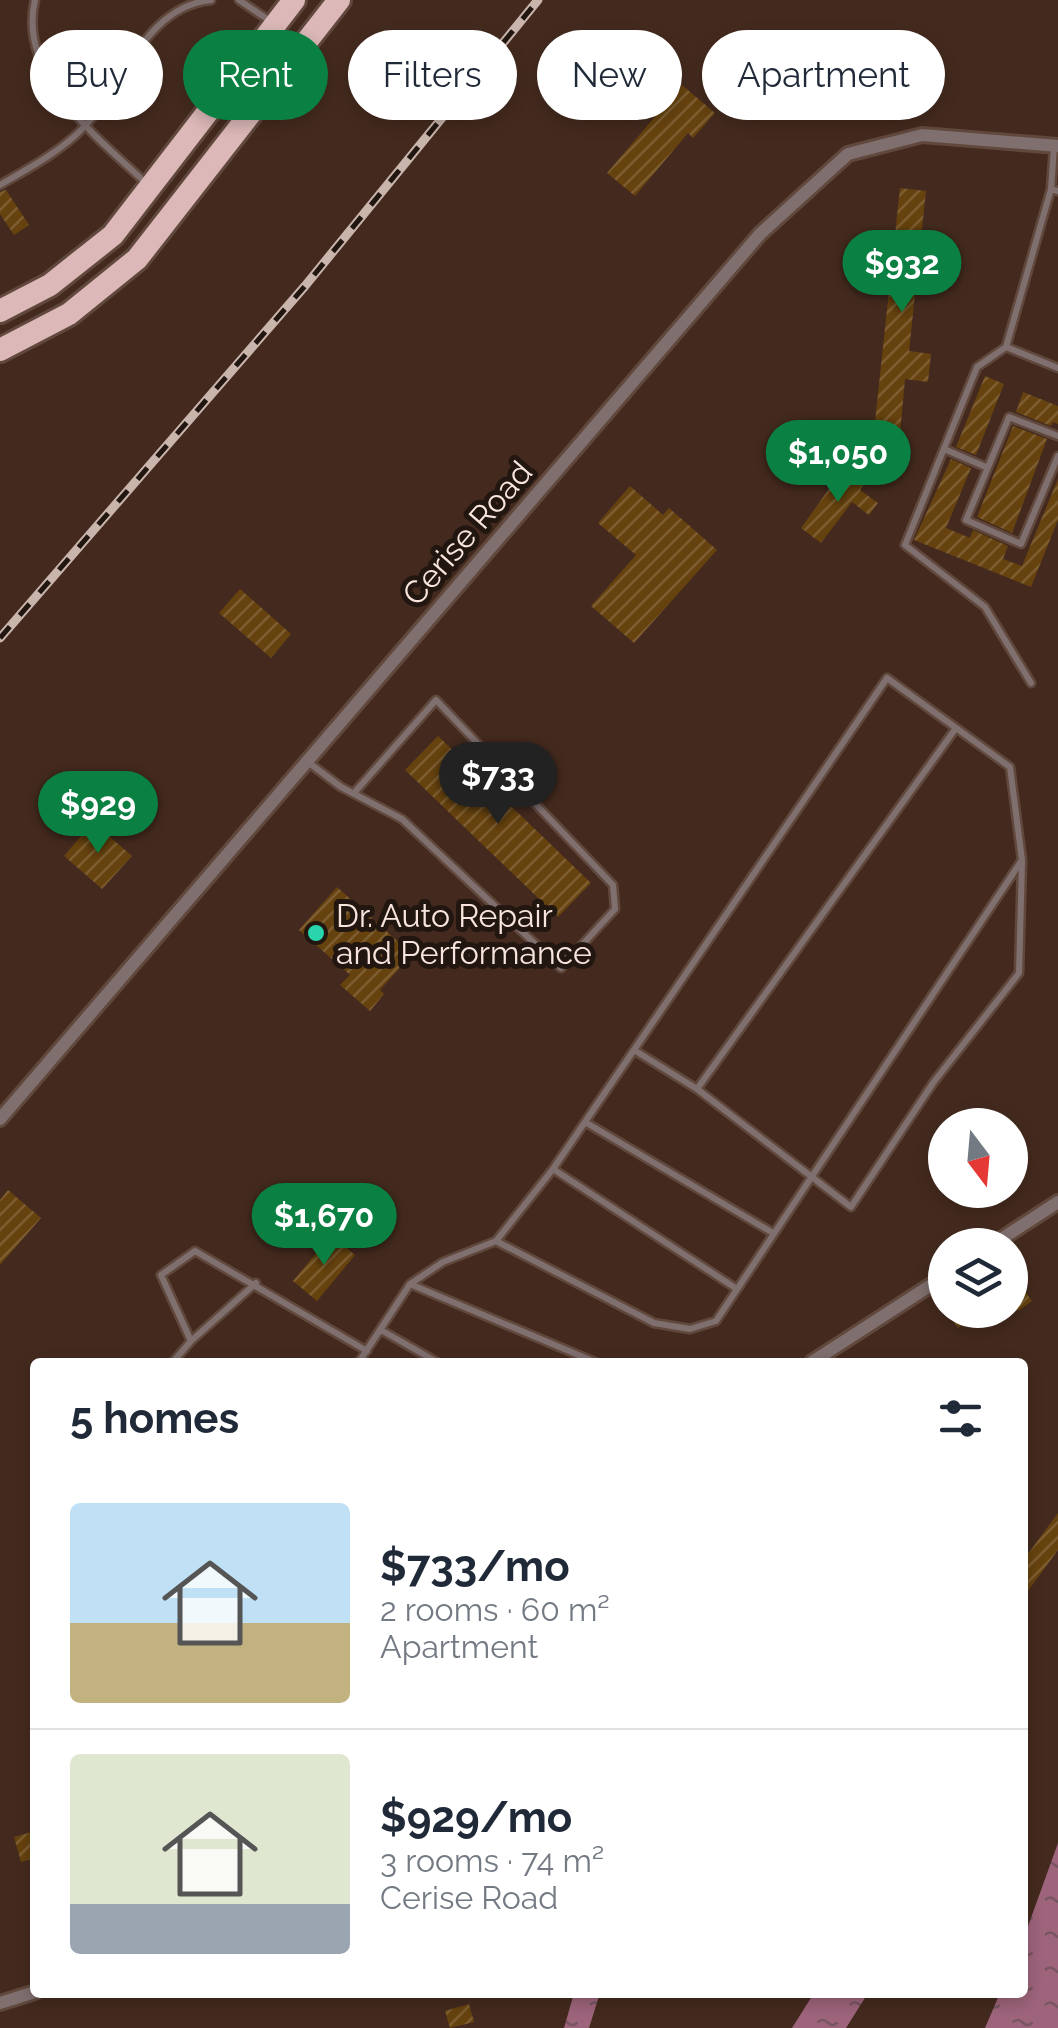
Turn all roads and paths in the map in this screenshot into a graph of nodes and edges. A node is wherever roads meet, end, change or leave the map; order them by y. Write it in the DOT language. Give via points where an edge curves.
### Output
graph roads {
  1 [pos="35,0"];
  2 [pos="212,0"];
  3 [pos="239,0"];
  4 [pos="294,0"];
  5 [pos="339,0"];
  6 [pos="274,24"];
  7 [pos="85,126"];
  8 [pos="1056,146"];
  9 [pos="0,185"];
  10 [pos="152,188"];
  11 [pos="1055,190"];
  12 [pos="0,311"];
  13 [pos="1006,348"];
  14 [pos="0,350"];
  15 [pos="1058,368"];
  16 [pos="1058,436"];
  17 [pos="944,450"];
  18 [pos="1058,456"];
  19 [pos="986,467"];
  20 [pos="1032,684"];
  21 [pos="956,728"];
  22 [pos="307,761"];
  23 [pos="354,793"];
  24 [pos="1022,860"];
  25 [pos="634,1050"];
  26 [pos="697,1089"];
  27 [pos="0,1119"];
  28 [pos="585,1122"];
  29 [pos="553,1169"];
  30 [pos="810,1174"];
  31 [pos="1058,1202"];
  32 [pos="1018,1228"];
  33 [pos="773,1233"];
  34 [pos="496,1242"];
  35 [pos="256,1284"];
  36 [pos="410,1284"];
  37 [pos="928,1287"];
  38 [pos="737,1289"];
  39 [pos="381,1330"];
  40 [pos="191,1340"];
  41 [pos="367,1351"];
  42 [pos="176,1358"];
  43 [pos="362,1358"];
  44 [pos="430,1358"];
  45 [pos="586,1358"];
  46 [pos="818,1358"];
  47 [pos="30,1993"];
  48 [pos="0,2002"];
  1 -- 7 [label="lane" via="36,57"];
  2 -- 7 [label="lane" via="159,22"];
  3 -- 6 [label="lane"];
  4 -- 6 [label="highway"];
  5 -- 14 [label="highway" via="137,259 69,314"];
  6 -- 10 [label="highway"];
  7 -- 9 [label="lane"];
  7 -- 10 [label="lane"];
  8 -- 11 [label="lane"];
  8 -- 22 [label="street, Cerise Road" via="922,135 848,154 760,234"];
  10 -- 12 [label="highway" via="113,234 50,285"];
  11 -- 13 [label="lane"];
  13 -- 15 [label="lane"];
  13 -- 17 [label="lane" via="978,368"];
  16 -- 19 [label="lane" via="1009,416"];
  17 -- 19 [label="lane"];
  17 -- 20 [label="lane" via="904,545 985,607"];
  18 -- 19 [label="lane" via="1021,544 966,520"];
  21 -- 24 [label="lane" via="1010,767"];
  21 -- 25 [label="lane" via="887,678"];
  21 -- 26 [label="lane"];
  22 -- 23 [label="lane"];
  22 -- 27 [label="street, Cerise Road"];
  23 -- 23 [label="lane" via="402,819 561,968 615,909 613,885 436,700"];
  24 -- 30 [label="lane"];
  24 -- 30 [label="lane" via="1019,973 851,1208"];
  25 -- 26 [label="lane"];
  25 -- 28 [label="lane"];
  26 -- 30 [label="lane"];
  28 -- 29 [label="lane"];
  28 -- 33 [label="lane"];
  29 -- 34 [label="lane"];
  29 -- 38 [label="lane"];
  30 -- 33 [label="lane"];
  31 -- 32 [label="street"];
  33 -- 38 [label="lane"];
  34 -- 36 [label="lane" via="443,1262"];
  34 -- 38 [label="lane" via="654,1323 690,1329 716,1321"];
  35 -- 40 [label="lane"];
  35 -- 40 [label="lane" via="195,1251 161,1276"];
  35 -- 41 [label="lane"];
  36 -- 39 [label="lane"];
  36 -- 45 [label="lane"];
  37 -- 46 [label="street"];
  39 -- 41 [label="lane"];
  39 -- 44 [label="lane"];
  40 -- 42 [label="lane"];
  41 -- 43 [label="lane"];
  47 -- 48 [label="street"];
}
